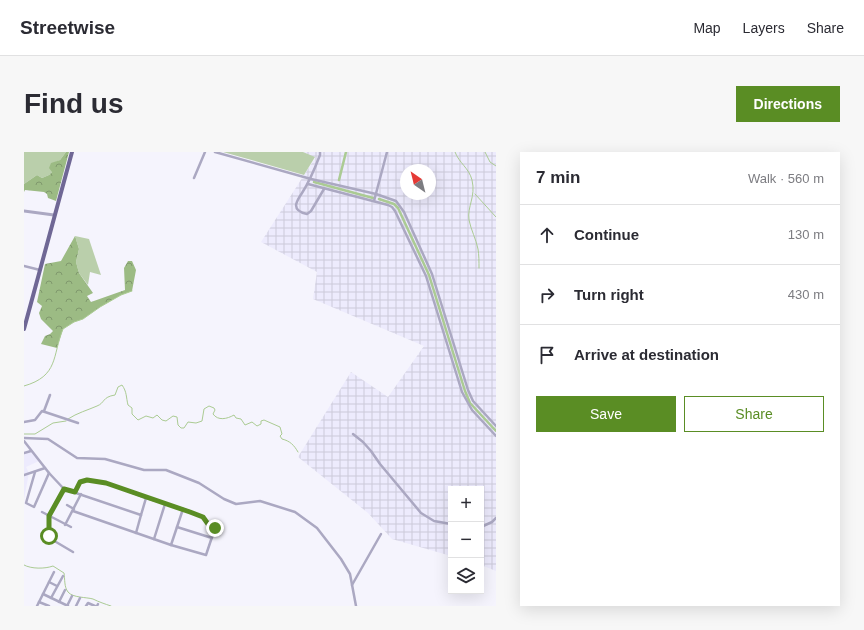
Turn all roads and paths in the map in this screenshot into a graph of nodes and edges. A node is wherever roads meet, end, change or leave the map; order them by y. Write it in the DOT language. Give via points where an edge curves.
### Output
graph roads {
  1 [pos="72,152"];
  2 [pos="205,152"];
  3 [pos="215,152"];
  4 [pos="320,152"];
  5 [pos="387,152"];
  6 [pos="194,178"];
  7 [pos="311,178"];
  8 [pos="308,184"];
  9 [pos="324,189"];
  10 [pos="376,194"];
  11 [pos="374,202"];
  12 [pos="24,211"];
  13 [pos="54,215"];
  14 [pos="24,266"];
  15 [pos="40,270"];
  16 [pos="24,329"];
  17 [pos="449,329"];
  18 [pos="443,331"];
  19 [pos="50,395"];
  20 [pos="44,411"];
  21 [pos="24,422"];
  22 [pos="78,423"];
  23 [pos="496,426"];
  24 [pos="353,434"];
  25 [pos="496,436"];
  26 [pos="24,438"];
  27 [pos="24,441"];
  28 [pos="31,451"];
  29 [pos="24,453"];
  30 [pos="45,468"];
  31 [pos="35,472"];
  32 [pos="49,473"];
  33 [pos="24,475"];
  34 [pos="64,489"];
  35 [pos="75,492"];
  36 [pos="81,494"];
  37 [pos="146,498"];
  38 [pos="165,504"];
  39 [pos="67,505"];
  40 [pos="183,509"];
  41 [pos="74,510"];
  42 [pos="42,512"];
  43 [pos="49,516"];
  44 [pos="141,516"];
  45 [pos="496,518"];
  46 [pos="448,523"];
  47 [pos="65,525"];
  48 [pos="484,526"];
  49 [pos="177,527"];
  50 [pos="71,528"];
  51 [pos="136,533"];
  52 [pos="381,534"];
  53 [pos="212,538"];
  54 [pos="154,539"];
  55 [pos="171,545"];
  56 [pos="72,552"];
  57 [pos="54,572"];
  58 [pos="63,576"];
  59 [pos="49,582"];
  60 [pos="352,585"];
  61 [pos="57,586"];
  62 [pos="65,590"];
  63 [pos="43,594"];
  64 [pos="72,596"];
  65 [pos="51,598"];
  66 [pos="80,598"];
  67 [pos="39,602"];
  68 [pos="59,602"];
  69 [pos="97,605"];
  70 [pos="37,606"];
  71 [pos="49,606"];
  72 [pos="67,606"];
  73 [pos="76,606"];
  74 [pos="86,606"];
  75 [pos="356,606"];
  1 -- 13 [label="main road"];
  2 -- 6 [label="street"];
  3 -- 7 [label="street"];
  4 -- 7 [label="street"];
  5 -- 10 [label="street"];
  7 -- 8 [label="street"];
  7 -- 10 [label="street"];
  8 -- 9 [label="street"];
  8 -- 9 [label="street" via="296,206 302,213 307,214 311,211"];
  9 -- 11 [label="street"];
  10 -- 11 [label="street"];
  10 -- 17 [label="street" via="396,201 404,212 432,274"];
  11 -- 18 [label="street" via="392,207 398,216 426,276"];
  12 -- 13 [label="street"];
  13 -- 15 [label="main road"];
  14 -- 15 [label="street"];
  15 -- 16 [label="main road"];
  17 -- 18 [label="street"];
  17 -- 23 [label="street" via="471,396"];
  18 -- 25 [label="street" via="468,404"];
  19 -- 20 [label="street"];
  20 -- 21 [label="street" via="41,411 35,420"];
  20 -- 22 [label="street"];
  24 -- 46 [label="street" via="367,446 421,513 434,521"];
  26 -- 60 [label="street" via="48,439 77,458 105,459 144,470 166,470 199,483 236,504 260,501 295,512 317,528 341,559 350,574"];
  27 -- 28 [label="street"];
  28 -- 29 [label="street"];
  28 -- 30 [label="street"];
  30 -- 31 [label="street"];
  30 -- 32 [label="street"];
  31 -- 32 [label="street" via="26,503 34,507"];
  31 -- 33 [label="street"];
  32 -- 34 [label="street"];
  34 -- 35 [label="street"];
  34 -- 43 [label="street"];
  35 -- 36 [label="street"];
  35 -- 37 [label="street" via="80,482 87,480 106,483"];
  36 -- 41 [label="street"];
  36 -- 44 [label="street"];
  37 -- 38 [label="street"];
  37 -- 44 [label="street"];
  38 -- 40 [label="street"];
  38 -- 54 [label="street"];
  39 -- 41 [label="street"];
  40 -- 49 [label="street"];
  40 -- 53 [label="street" via="203,517 215,528"];
  41 -- 47 [label="street"];
  41 -- 51 [label="street"];
  42 -- 43 [label="street"];
  43 -- 47 [label="street"];
  43 -- 56 [label="street" via="49,538"];
  44 -- 51 [label="street"];
  45 -- 48 [label="street"];
  47 -- 50 [label="street"];
  49 -- 53 [label="street"];
  49 -- 55 [label="street"];
  51 -- 54 [label="street"];
  52 -- 60 [label="street"];
  53 -- 55 [label="street" via="205,556"];
  54 -- 55 [label="street"];
  57 -- 59 [label="street"];
  58 -- 61 [label="street"];
  59 -- 61 [label="street"];
  59 -- 63 [label="street"];
  60 -- 75 [label="street"];
  61 -- 65 [label="street"];
  62 -- 68 [label="street"];
  63 -- 65 [label="street"];
  63 -- 67 [label="street"];
  64 -- 72 [label="street"];
  65 -- 68 [label="street"];
  66 -- 73 [label="street"];
  67 -- 70 [label="street"];
  67 -- 71 [label="street"];
  68 -- 72 [label="street"];
  69 -- 74 [label="street" via="88,602"];
}
